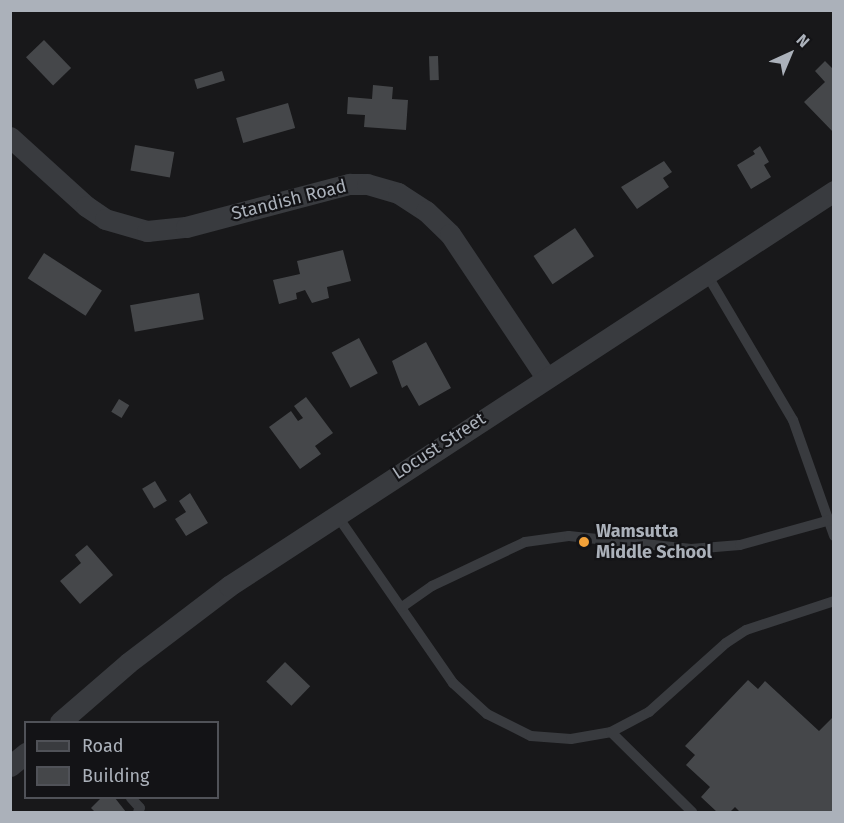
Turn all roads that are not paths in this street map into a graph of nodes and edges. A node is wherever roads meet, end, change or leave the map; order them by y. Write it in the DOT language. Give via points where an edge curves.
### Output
graph roads {
  1 [pos="10,137"];
  2 [pos="834,191"];
  3 [pos="705,272"];
  4 [pos="545,376"];
  5 [pos="335,514"];
  6 [pos="831,520"];
  7 [pos="834,536"];
  8 [pos="834,601"];
  9 [pos="402,607"];
  10 [pos="66,721"];
  11 [pos="610,732"];
  12 [pos="24,755"];
  13 [pos="10,766"];
  14 [pos="132,799"];
  15 [pos="138,813"];
  16 [pos="692,813"];
  1 -- 4 [label="street, Standish Road" via="86,206 105,219 147,231 186,227 349,184 367,184 398,193 426,211 450,234"];
  2 -- 3 [label="street, Locust Street"];
  3 -- 4 [label="street, Locust Street"];
  3 -- 6 [label="lane" via="793,420"];
  4 -- 5 [label="street, Locust Street"];
  5 -- 9 [label="lane"];
  5 -- 10 [label="street, Locust Street" via="229,585 128,663"];
  6 -- 7 [label="lane"];
  6 -- 9 [label="lane" via="740,544 691,549 569,536 525,542 432,586"];
  8 -- 11 [label="lane" via="746,630 649,712"];
  9 -- 11 [label="lane" via="453,683 487,714 531,736 572,739"];
  11 -- 16 [label="lane"];
  12 -- 13 [label="street"];
  14 -- 15 [label="lane" via="140,808"];
}
